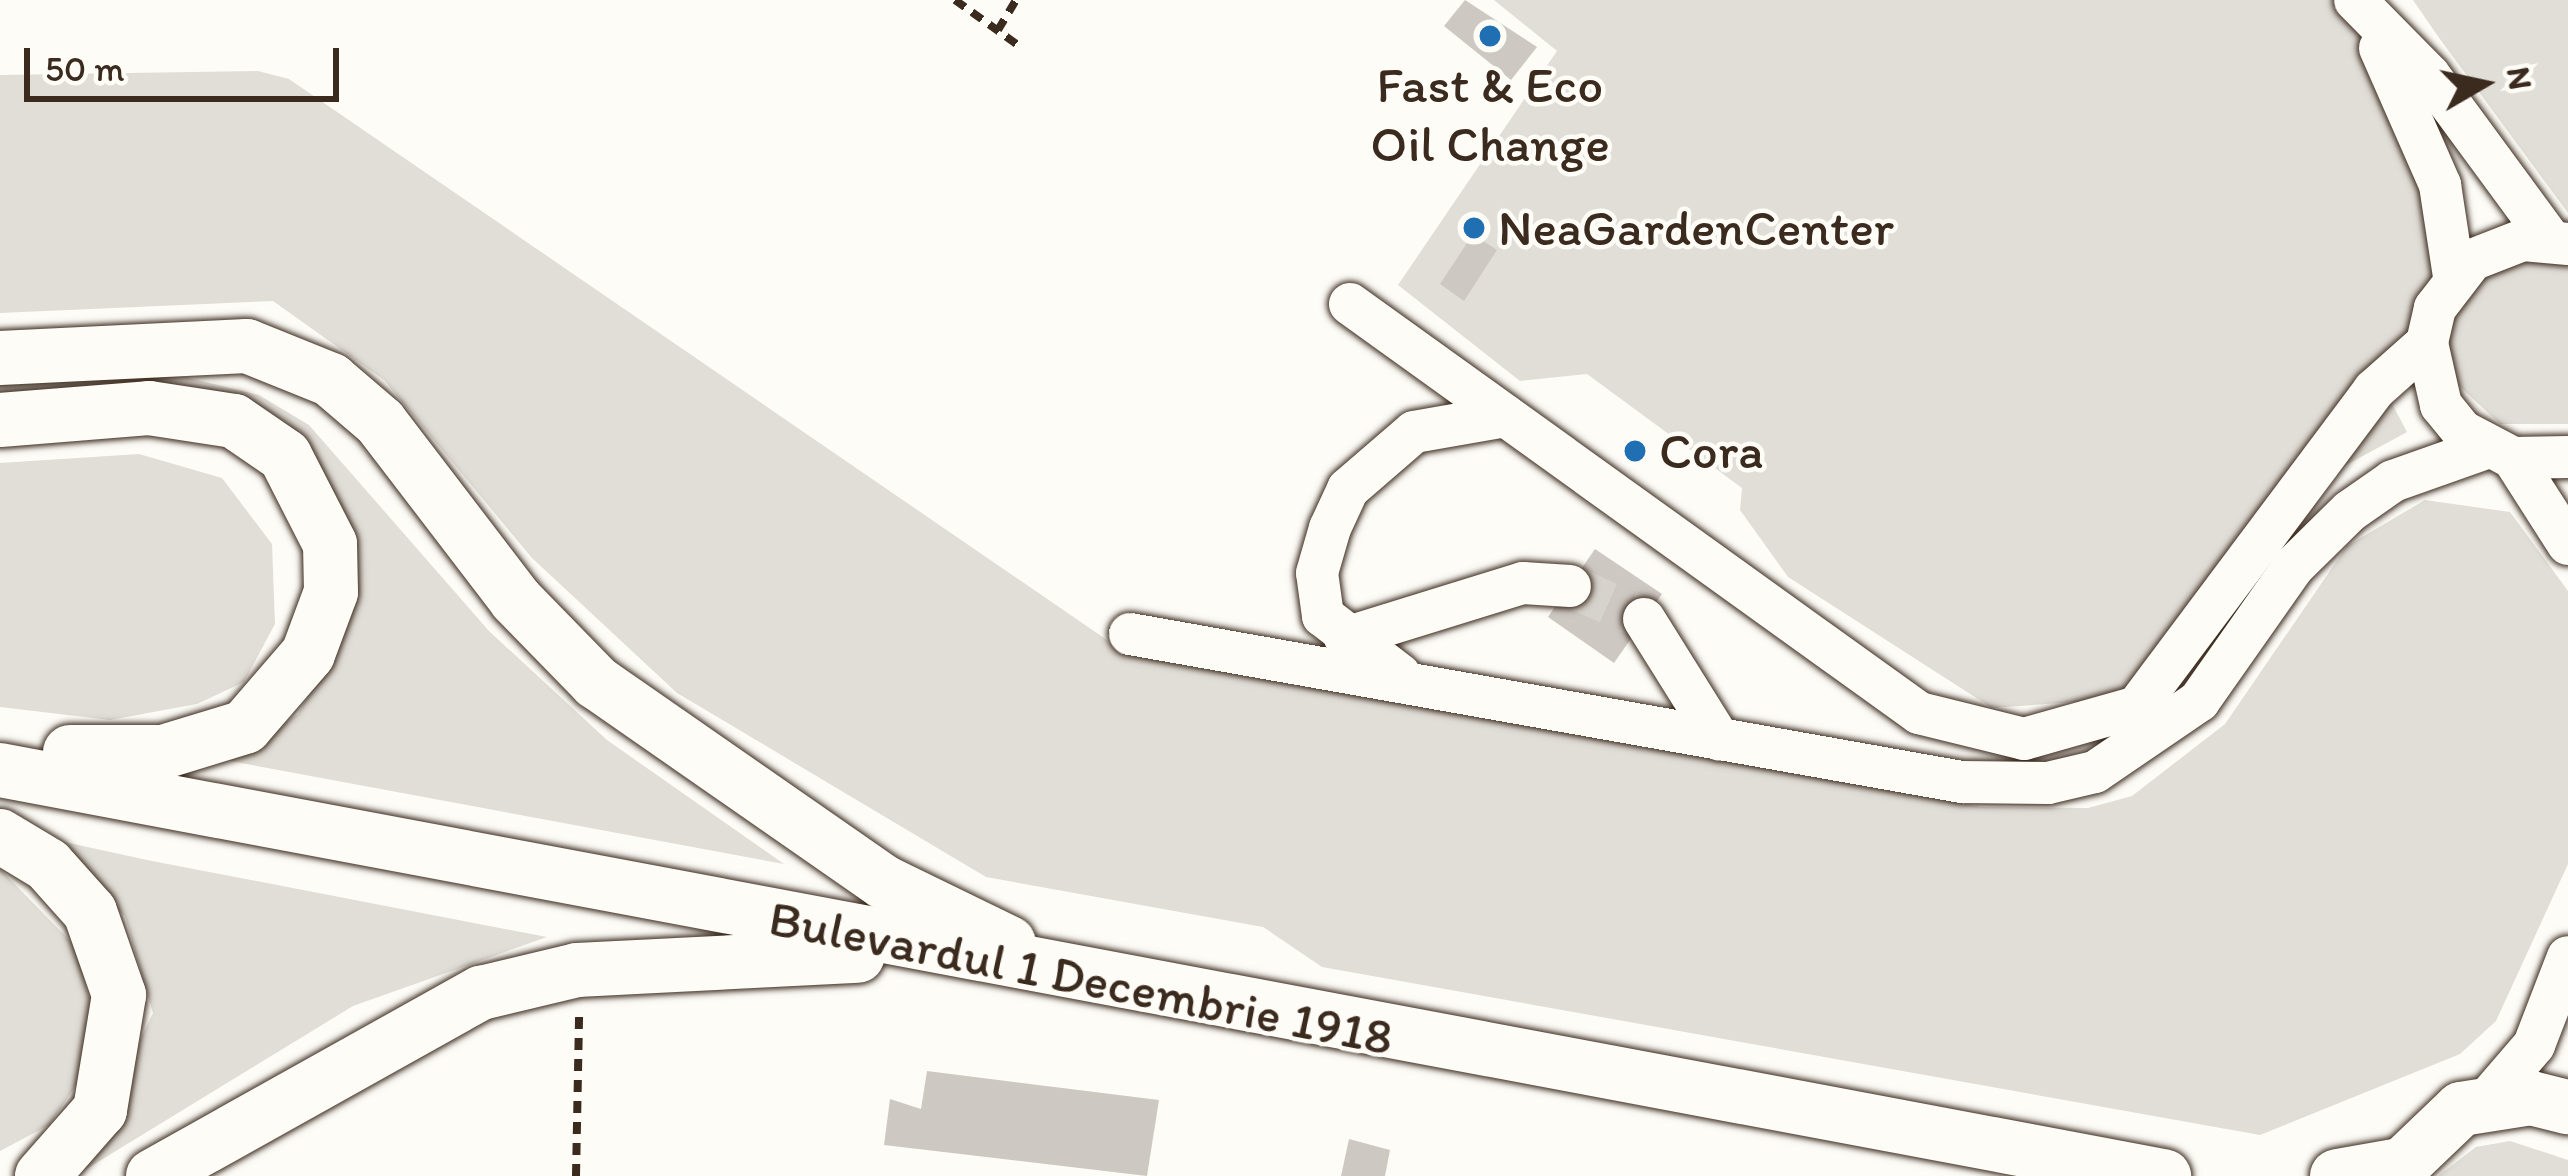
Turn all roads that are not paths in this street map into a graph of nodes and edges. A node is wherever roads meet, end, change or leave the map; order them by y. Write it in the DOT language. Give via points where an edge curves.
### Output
graph roads {
  1 [pos="2354,0"];
  2 [pos="2559,242"];
  3 [pos="2454,278"];
  4 [pos="1350,304"];
  5 [pos="2427,343"];
  6 [pos="0,358"];
  7 [pos="1506,416"];
  8 [pos="0,421"];
  9 [pos="2500,453"];
  10 [pos="2568,457"];
  11 [pos="2568,544"];
  12 [pos="1570,586"];
  13 [pos="1644,619"];
  14 [pos="1130,634"];
  15 [pos="1345,638"];
  16 [pos="1421,687"];
  17 [pos="1719,739"];
  18 [pos="0,756"];
  19 [pos="0,770"];
  20 [pos="0,836"];
  21 [pos="944,953"];
  22 [pos="2568,957"];
  23 [pos="1225,1006"];
  24 [pos="2486,1101"];
  25 [pos="2568,1107"];
  26 [pos="2393,1171"];
  27 [pos="41,1176"];
  28 [pos="153,1176"];
  29 [pos="2164,1176"];
  30 [pos="2337,1176"];
  1 -- 2 [label="lane" via="2429,75"];
  1 -- 3 [label="lane" via="2409,98 2440,185"];
  2 -- 3 [label="lane" via="2493,249"];
  3 -- 5 [label="lane"];
  4 -- 7 [label="lane"];
  5 -- 7 [label="lane" via="2374,390 2137,707 2024,739 1919,713"];
  5 -- 9 [label="lane" via="2441,405"];
  6 -- 23 [label="main road" via="248,346 331,380 394,438 555,642 659,732 955,920"];
  7 -- 15 [label="lane" via="1414,432 1348,489 1316,573 1323,616"];
  8 -- 18 [label="main road" via="149,408 234,421 285,456 316,499 331,567 308,654 245,727 163,752"];
  9 -- 10 [label="lane"];
  9 -- 11 [label="lane"];
  9 -- 17 [label="lane" via="2393,481 2350,511 2294,566 2199,701 2095,772 1962,782"];
  12 -- 15 [label="lane" via="1523,583"];
  13 -- 17 [label="lane"];
  14 -- 16 [label="lane"];
  15 -- 16 [label="lane"];
  16 -- 17 [label="lane"];
  19 -- 21 [label="main road, Bulevardul 1 Decembrie 1918"];
  20 -- 27 [label="main road" via="48,865 90,912 121,1012 100,1110"];
  21 -- 23 [label="main road, Bulevardul 1 Decembrie 1918"];
  21 -- 28 [label="main road" via="577,970 418,1019"];
  22 -- 24 [label="lane" via="2534,1045"];
  23 -- 29 [label="main road, Bulevardul 1 Decembrie 1918"];
  24 -- 25 [label="main road"];
  24 -- 26 [label="main road" via="2438,1122"];
  26 -- 30 [label="main road"];
}
